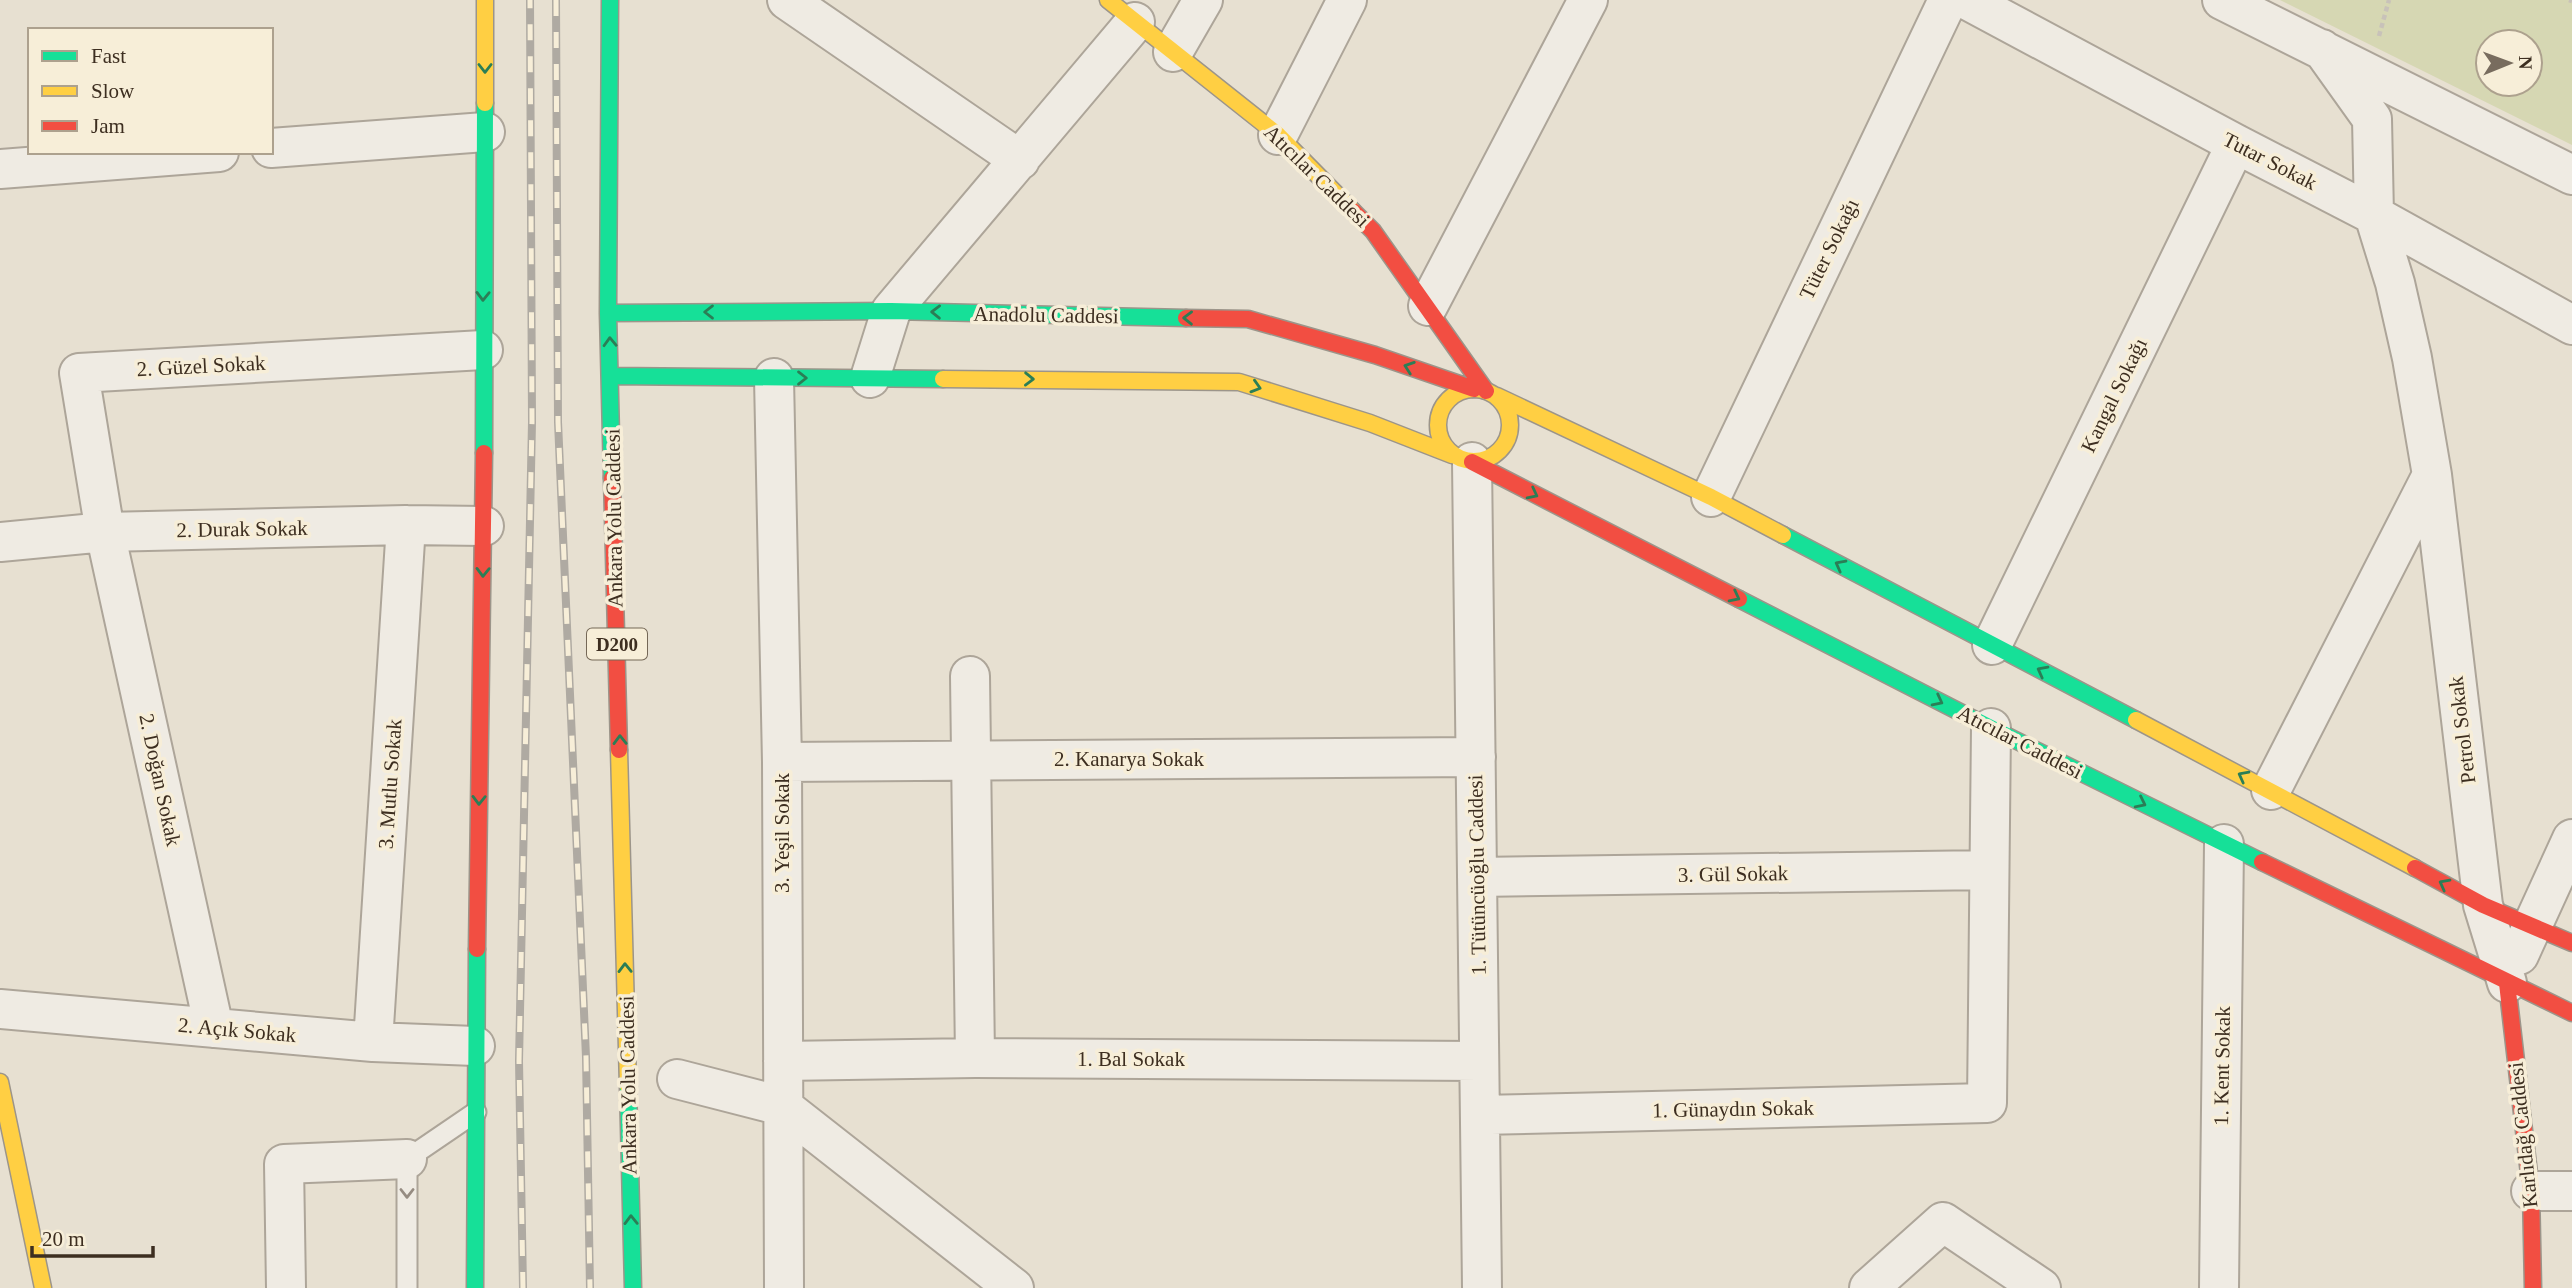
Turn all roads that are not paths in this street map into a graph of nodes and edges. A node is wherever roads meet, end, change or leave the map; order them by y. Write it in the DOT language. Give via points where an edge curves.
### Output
graph roads {
  1 [pos="485,0"];
  2 [pos="610,0"];
  3 [pos="786,0"];
  4 [pos="1203,0"];
  5 [pos="1347,0"];
  6 [pos="1588,0"];
  7 [pos="1948,0"];
  8 [pos="1966,0"];
  9 [pos="2222,0"];
  10 [pos="1122,11"];
  11 [pos="2322,49"];
  12 [pos="1172,52"];
  13 [pos="485,132"];
  14 [pos="1278,135"];
  15 [pos="2236,144"];
  16 [pos="273,148"];
  17 [pos="193,154"];
  18 [pos="1020,160"];
  19 [pos="0,169"];
  20 [pos="2572,175"];
  21 [pos="2374,215"];
  22 [pos="1428,306"];
  23 [pos="891,311"];
  24 [pos="608,313"];
  25 [pos="2572,326"];
  26 [pos="483,350"];
  27 [pos="611,376"];
  28 [pos="774,378"];
  29 [pos="870,378"];
  30 [pos="1485,392"];
  31 [pos="1462,458"];
  32 [pos="2432,475"];
  33 [pos="1711,498"];
  34 [pos="407,525"];
  35 [pos="484,526"];
  36 [pos="105,532"];
  37 [pos="0,542"];
  38 [pos="1992,645"];
  39 [pos="970,676"];
  40 [pos="1991,728"];
  41 [pos="1476,757"];
  42 [pos="972,760"];
  43 [pos="782,762"];
  44 [pos="2271,790"];
  45 [pos="2572,839"];
  46 [pos="2224,844"];
  47 [pos="1989,870"];
  48 [pos="1477,877"];
  49 [pos="2483,905"];
  50 [pos="2532,925"];
  51 [pos="2572,943"];
  52 [pos="2507,983"];
  53 [pos="0,1009"];
  54 [pos="2572,1013"];
  55 [pos="214,1028"];
  56 [pos="373,1042"];
  57 [pos="475,1046"];
  58 [pos="975,1058"];
  59 [pos="783,1060"];
  60 [pos="1479,1061"];
  61 [pos="677,1079"];
  62 [pos="0,1082"];
  63 [pos="782,1107"];
  64 [pos="476,1112"];
  65 [pos="1480,1115"];
  66 [pos="407,1159"];
  67 [pos="2531,1191"];
  68 [pos="2572,1191"];
  69 [pos="43,1288"];
  70 [pos="286,1288"];
  71 [pos="407,1288"];
  72 [pos="475,1288"];
  73 [pos="633,1288"];
  74 [pos="784,1288"];
  75 [pos="1014,1288"];
  76 [pos="1482,1288"];
  77 [pos="1869,1288"];
  78 [pos="2041,1288"];
  79 [pos="2219,1288"];
  80 [pos="2533,1288"];
  1 -- 13 [label="main road, one-way"];
  2 -- 24 [label="main road, Ankara Yolu Caddesi / D200"];
  3 -- 18 [label="street"];
  4 -- 12 [label="street"];
  5 -- 14 [label="street"];
  6 -- 22 [label="street"];
  7 -- 33 [label="street, Tüter Sokağı"];
  8 -- 15 [label="street, Tutar Sokak"];
  9 -- 11 [label="street"];
  10 -- 12 [label="main road, Atıcılar Caddesi"];
  10 -- 18 [label="street"];
  11 -- 20 [label="street"];
  11 -- 21 [label="street, Petrol Sokak" via="2372,119"];
  12 -- 14 [label="main road, Atıcılar Caddesi"];
  13 -- 16 [label="street"];
  13 -- 26 [label="main road, one-way"];
  14 -- 22 [label="main road, Atıcılar Caddesi" via="1373,231"];
  15 -- 21 [label="street, Tutar Sokak"];
  15 -- 38 [label="street, Kangal Sokağı"];
  17 -- 19 [label="street"];
  18 -- 23 [label="street"];
  21 -- 25 [label="street, Tutar Sokak"];
  21 -- 32 [label="street, Petrol Sokak" via="2412,358"];
  22 -- 30 [label="main road, Atıcılar Caddesi"];
  23 -- 24 [label="main road, Anadolu Caddesi, one-way"];
  23 -- 29 [label="street"];
  30 -- 23 [label="main road, Anadolu Caddesi, one-way" via="1248,319"];
  27 -- 24 [label="main road, Ankara Yolu Caddesi / D200, one-way"];
  26 -- 35 [label="main road"];
  26 -- 36 [label="street, 2. Güzel Sokak" via="79,373"];
  27 -- 28 [label="main road"];
  73 -- 27 [label="main road, Ankara Yolu Caddesi / D200, one-way"];
  28 -- 29 [label="main road, one-way"];
  28 -- 43 [label="street, 3. Yeşil Sokak"];
  29 -- 31 [label="main road, one-way" via="1239,382"];
  30 -- 31 [label="main road" via="1509,415 1508,438 1494,456"];
  30 -- 31 [label="main road" via="1461,391 1450,397 1438,418 1441,443"];
  30 -- 33 [label="main road"];
  31 -- 40 [label="main road, Atıcılar Caddesi, one-way"];
  31 -- 41 [label="street, 1. Tütüncüoğlu Caddesi"];
  32 -- 44 [label="street"];
  32 -- 49 [label="street, Petrol Sokak"];
  38 -- 33 [label="main road, one-way"];
  34 -- 35 [label="street, 2. Durak Sokak"];
  34 -- 36 [label="street, 2. Durak Sokak"];
  34 -- 56 [label="street, 3. Mutlu Sokak"];
  35 -- 57 [label="main road, one-way"];
  36 -- 37 [label="street, 2. Durak Sokak"];
  36 -- 55 [label="street, 2. Doğan Sokak"];
  44 -- 38 [label="main road, one-way"];
  39 -- 42 [label="street"];
  40 -- 46 [label="main road, Atıcılar Caddesi, one-way"];
  40 -- 47 [label="street"];
  41 -- 42 [label="street, 2. Kanarya Sokak"];
  41 -- 48 [label="street, 1. Tütüncüoğlu Caddesi"];
  42 -- 43 [label="street, 2. Kanarya Sokak"];
  42 -- 58 [label="street"];
  43 -- 59 [label="street, 3. Yeşil Sokak"];
  49 -- 44 [label="main road, one-way"];
  45 -- 50 [label="street"];
  46 -- 52 [label="main road, Atıcılar Caddesi"];
  46 -- 79 [label="street, 1. Kent Sokak"];
  47 -- 48 [label="street, 3. Gül Sokak"];
  47 -- 65 [label="street, 1. Günaydın Sokak" via="1987,1104"];
  48 -- 60 [label="street, 1. Tütüncüoğlu Caddesi"];
  49 -- 50 [label="main road"];
  49 -- 52 [label="street, Petrol Sokak"];
  50 -- 51 [label="main road"];
  50 -- 52 [label="street"];
  52 -- 54 [label="main road, Atıcılar Caddesi"];
  52 -- 67 [label="main road, Karlıdağ Caddesi"];
  53 -- 55 [label="street, 2. Açık Sokak"];
  55 -- 56 [label="street, 2. Açık Sokak"];
  56 -- 57 [label="street, 2. Açık Sokak"];
  57 -- 64 [label="main road"];
  58 -- 59 [label="street, 1. Bal Sokak"];
  58 -- 60 [label="street, 1. Bal Sokak"];
  59 -- 63 [label="street, 3. Yeşil Sokak"];
  60 -- 65 [label="street, 1. Tütüncüoğlu Caddesi"];
  61 -- 63 [label="street"];
  62 -- 69 [label="main road"];
  63 -- 74 [label="street, 3. Yeşil Sokak"];
  63 -- 75 [label="street"];
  64 -- 66 [label="lane"];
  64 -- 72 [label="main road"];
  65 -- 76 [label="street, 1. Tütüncüoğlu Caddesi"];
  66 -- 70 [label="street" via="284,1164"];
  66 -- 71 [label="lane, one-way"];
  67 -- 68 [label="street"];
  67 -- 80 [label="main road, Karlıdağ Caddesi"];
  77 -- 78 [label="street" via="1943,1222"];
}
